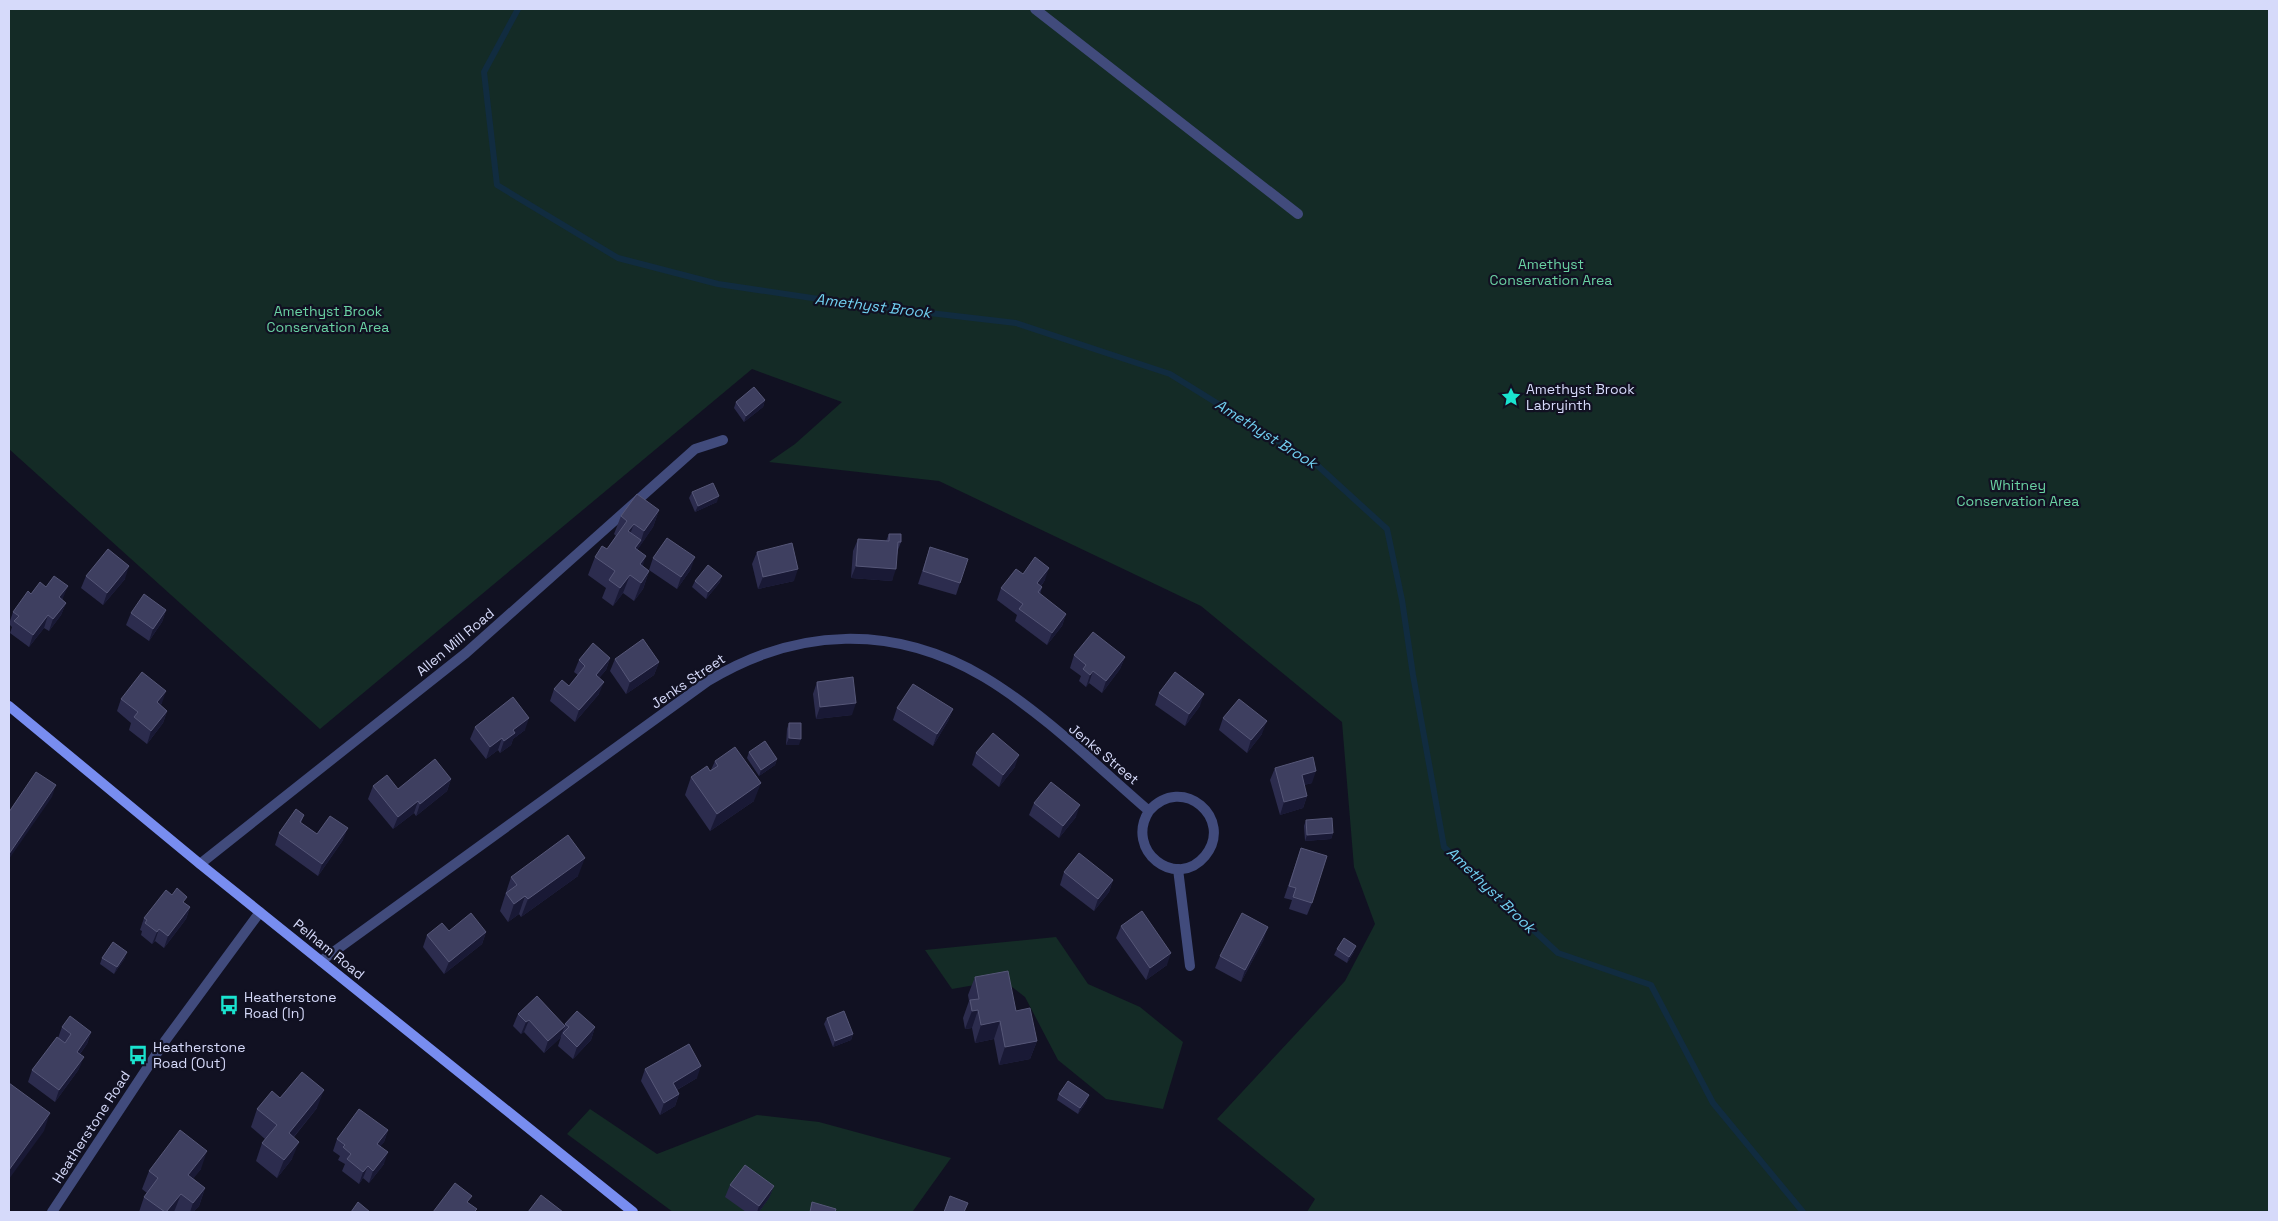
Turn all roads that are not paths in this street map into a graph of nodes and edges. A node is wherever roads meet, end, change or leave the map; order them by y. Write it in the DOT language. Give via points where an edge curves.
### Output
graph roads {
  1 [pos="1035,9"];
  2 [pos="1298,214"];
  3 [pos="724,440"];
  4 [pos="9,706"];
  5 [pos="1149,811"];
  6 [pos="200,864"];
  7 [pos="1178,869"];
  8 [pos="260,912"];
  9 [pos="321,960"];
  10 [pos="1190,966"];
  11 [pos="52,1212"];
  12 [pos="633,1212"];
  1 -- 2 [label="street"];
  3 -- 6 [label="street, Allen Mill Road" via="695,449 466,653"];
  4 -- 6 [label="main road, Pelham Road"];
  5 -- 7 [label="street" via="1142,831 1147,851 1164,866"];
  5 -- 7 [label="street" via="1164,799 1183,797 1195,801 1209,814 1214,833 1208,852 1198,862"];
  5 -- 9 [label="street, Jenks Street" via="1029,709 963,665 921,649 882,640 844,638 804,643 746,661 708,681"];
  6 -- 8 [label="main road, Pelham Road"];
  7 -- 10 [label="street"];
  8 -- 9 [label="main road, Pelham Road"];
  8 -- 11 [label="street, Heatherstone Road" via="165,1041"];
  9 -- 12 [label="main road, Pelham Road"];
}
